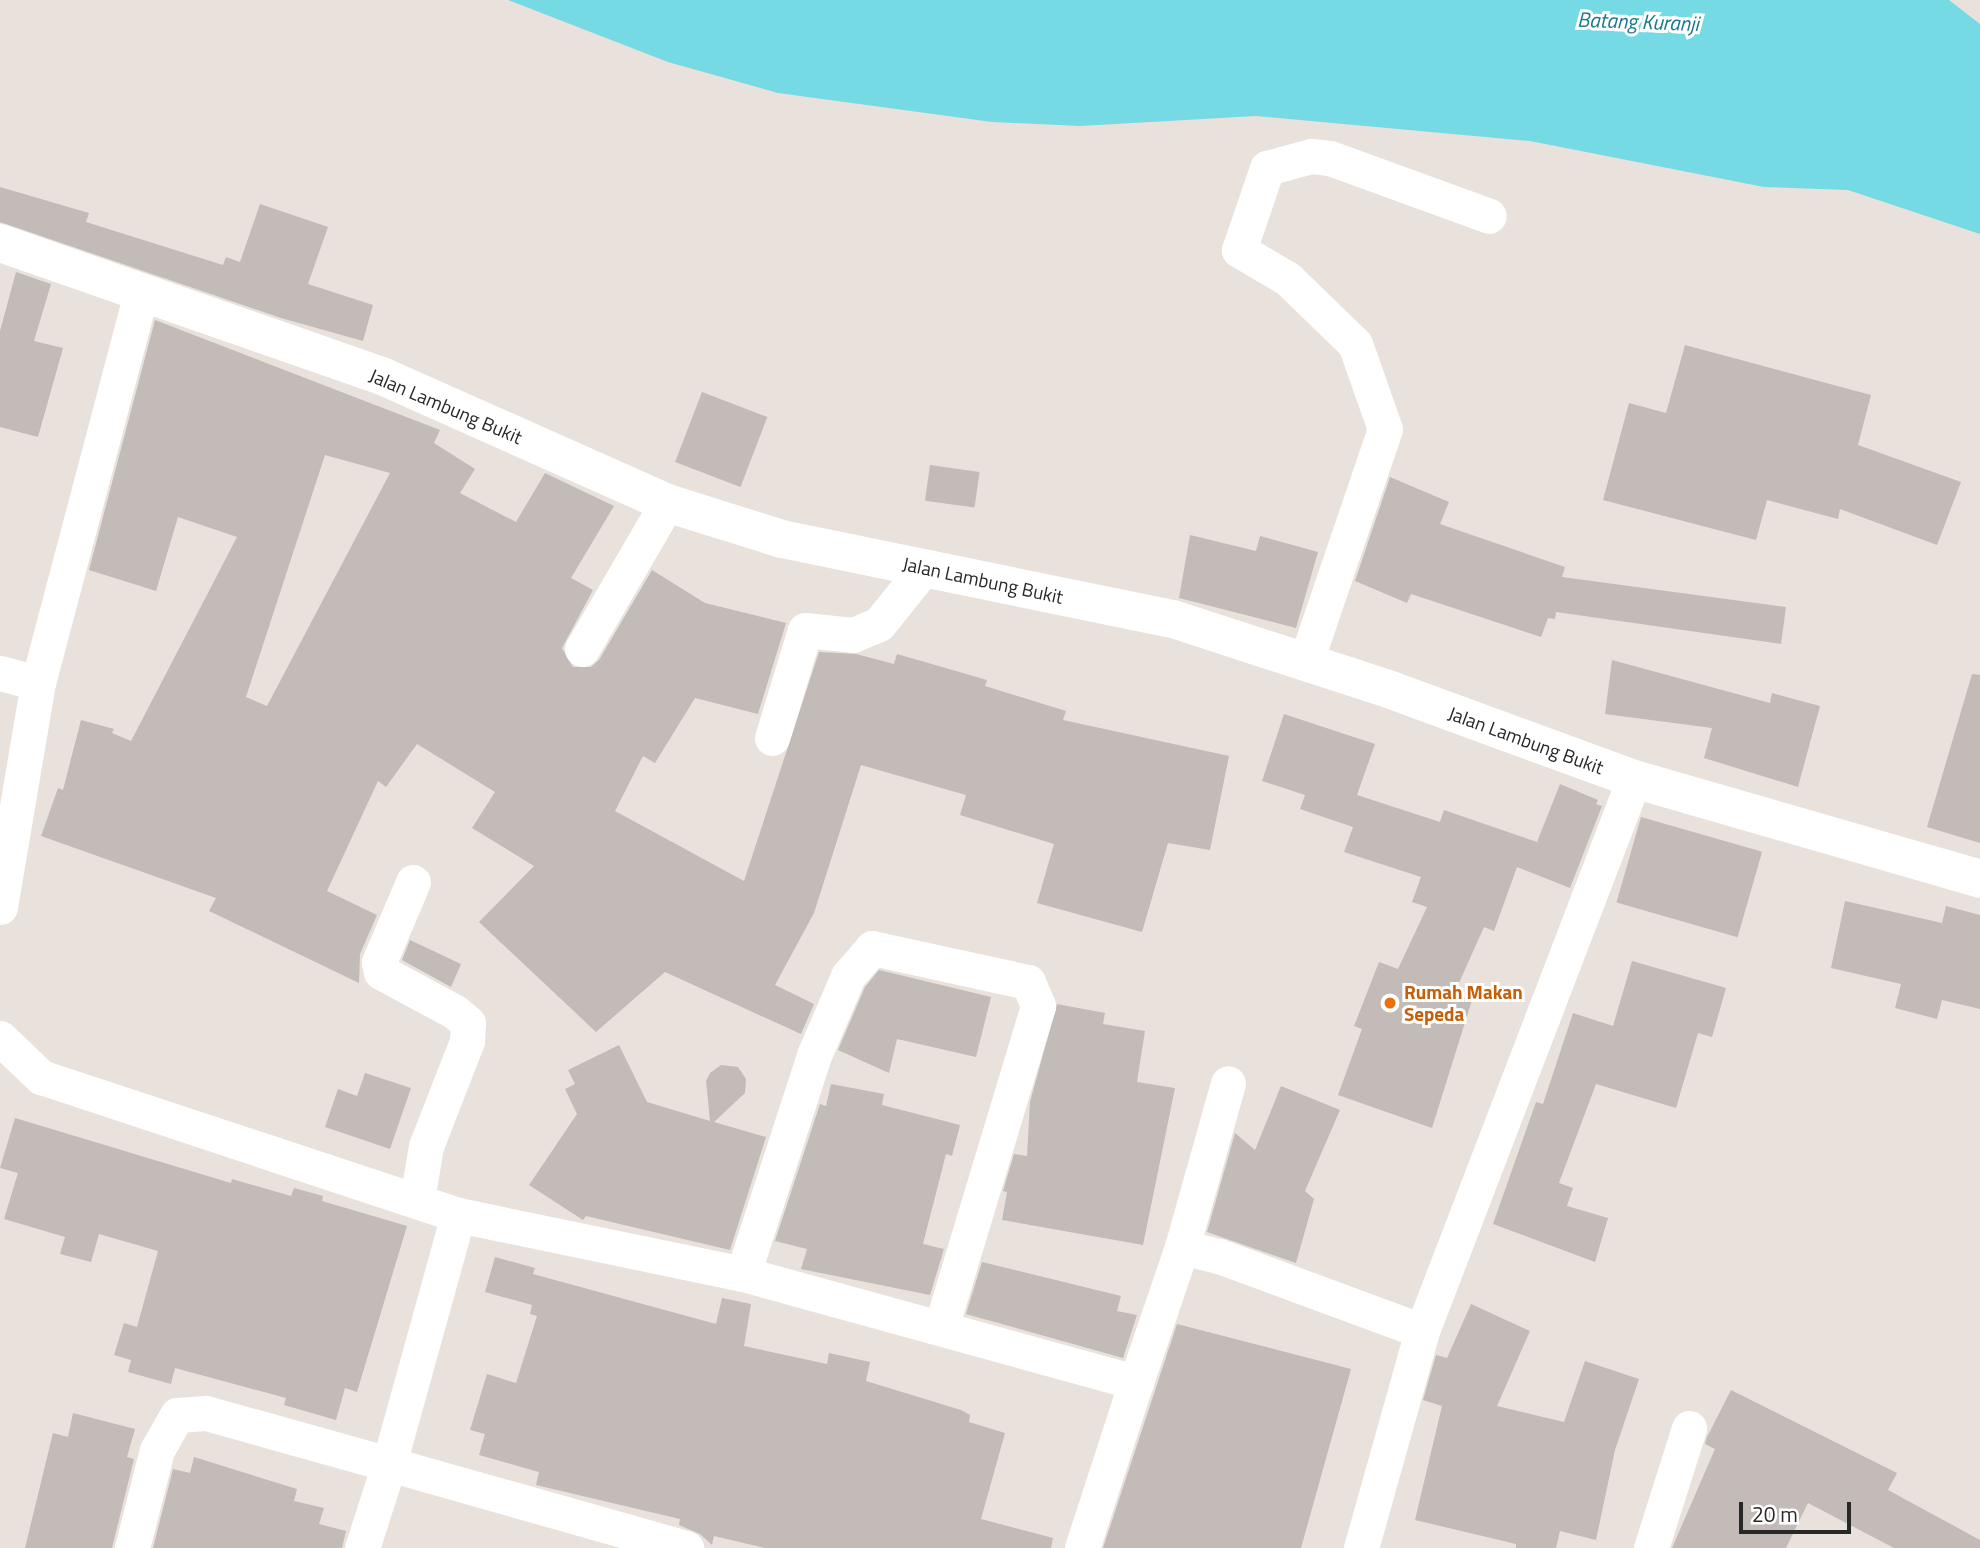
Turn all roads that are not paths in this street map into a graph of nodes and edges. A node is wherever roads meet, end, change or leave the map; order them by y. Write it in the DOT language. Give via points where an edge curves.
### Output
graph roads {
  1 [pos="1489,216"];
  2 [pos="0,243"];
  3 [pos="141,294"];
  4 [pos="667,503"];
  5 [pos="924,568"];
  6 [pos="582,649"];
  7 [pos="1306,661"];
  8 [pos="0,673"];
  9 [pos="38,682"];
  10 [pos="772,738"];
  11 [pos="1634,779"];
  12 [pos="1980,879"];
  13 [pos="413,882"];
  14 [pos="0,907"];
  15 [pos="0,1038"];
  16 [pos="1228,1083"];
  17 [pos="417,1200"];
  18 [pos="458,1215"];
  19 [pos="1182,1247"];
  20 [pos="743,1274"];
  21 [pos="941,1328"];
  22 [pos="1422,1331"];
  23 [pos="1136,1382"];
  24 [pos="1689,1428"];
  25 [pos="389,1464"];
  26 [pos="132,1548"];
  27 [pos="362,1548"];
  28 [pos="686,1548"];
  29 [pos="1082,1548"];
  30 [pos="1361,1548"];
  31 [pos="1651,1548"];
  1 -- 7 [label="street" via="1330,158 1311,156 1268,168 1239,250 1287,279 1355,344 1385,429"];
  2 -- 3 [label="street, Jalan Lambung Bukit"];
  3 -- 4 [label="street, Jalan Lambung Bukit" via="382,376"];
  3 -- 9 [label="street"];
  4 -- 5 [label="street, Jalan Lambung Bukit" via="782,539"];
  4 -- 6 [label="street"];
  5 -- 7 [label="street, Jalan Lambung Bukit" via="1173,619"];
  5 -- 10 [label="street" via="879,624 853,635 805,630"];
  7 -- 11 [label="street, Jalan Lambung Bukit"];
  8 -- 9 [label="street"];
  9 -- 14 [label="street"];
  11 -- 12 [label="street, Jalan Lambung Bukit"];
  11 -- 22 [label="street"];
  13 -- 17 [label="street" via="379,962 381,972 468,1023 467,1041 426,1146"];
  15 -- 17 [label="street" via="41,1077"];
  16 -- 19 [label="street"];
  17 -- 18 [label="street"];
  18 -- 20 [label="street"];
  18 -- 25 [label="street"];
  19 -- 22 [label="street" via="1219,1256"];
  19 -- 23 [label="street"];
  20 -- 21 [label="street"];
  20 -- 21 [label="street" via="814,1053 848,976 873,948 1028,982 1038,1006"];
  21 -- 23 [label="street"];
  22 -- 30 [label="street"];
  23 -- 29 [label="street"];
  24 -- 31 [label="street"];
  25 -- 26 [label="street" via="206,1413 177,1415 157,1450"];
  25 -- 27 [label="street"];
  25 -- 28 [label="street"];
}
